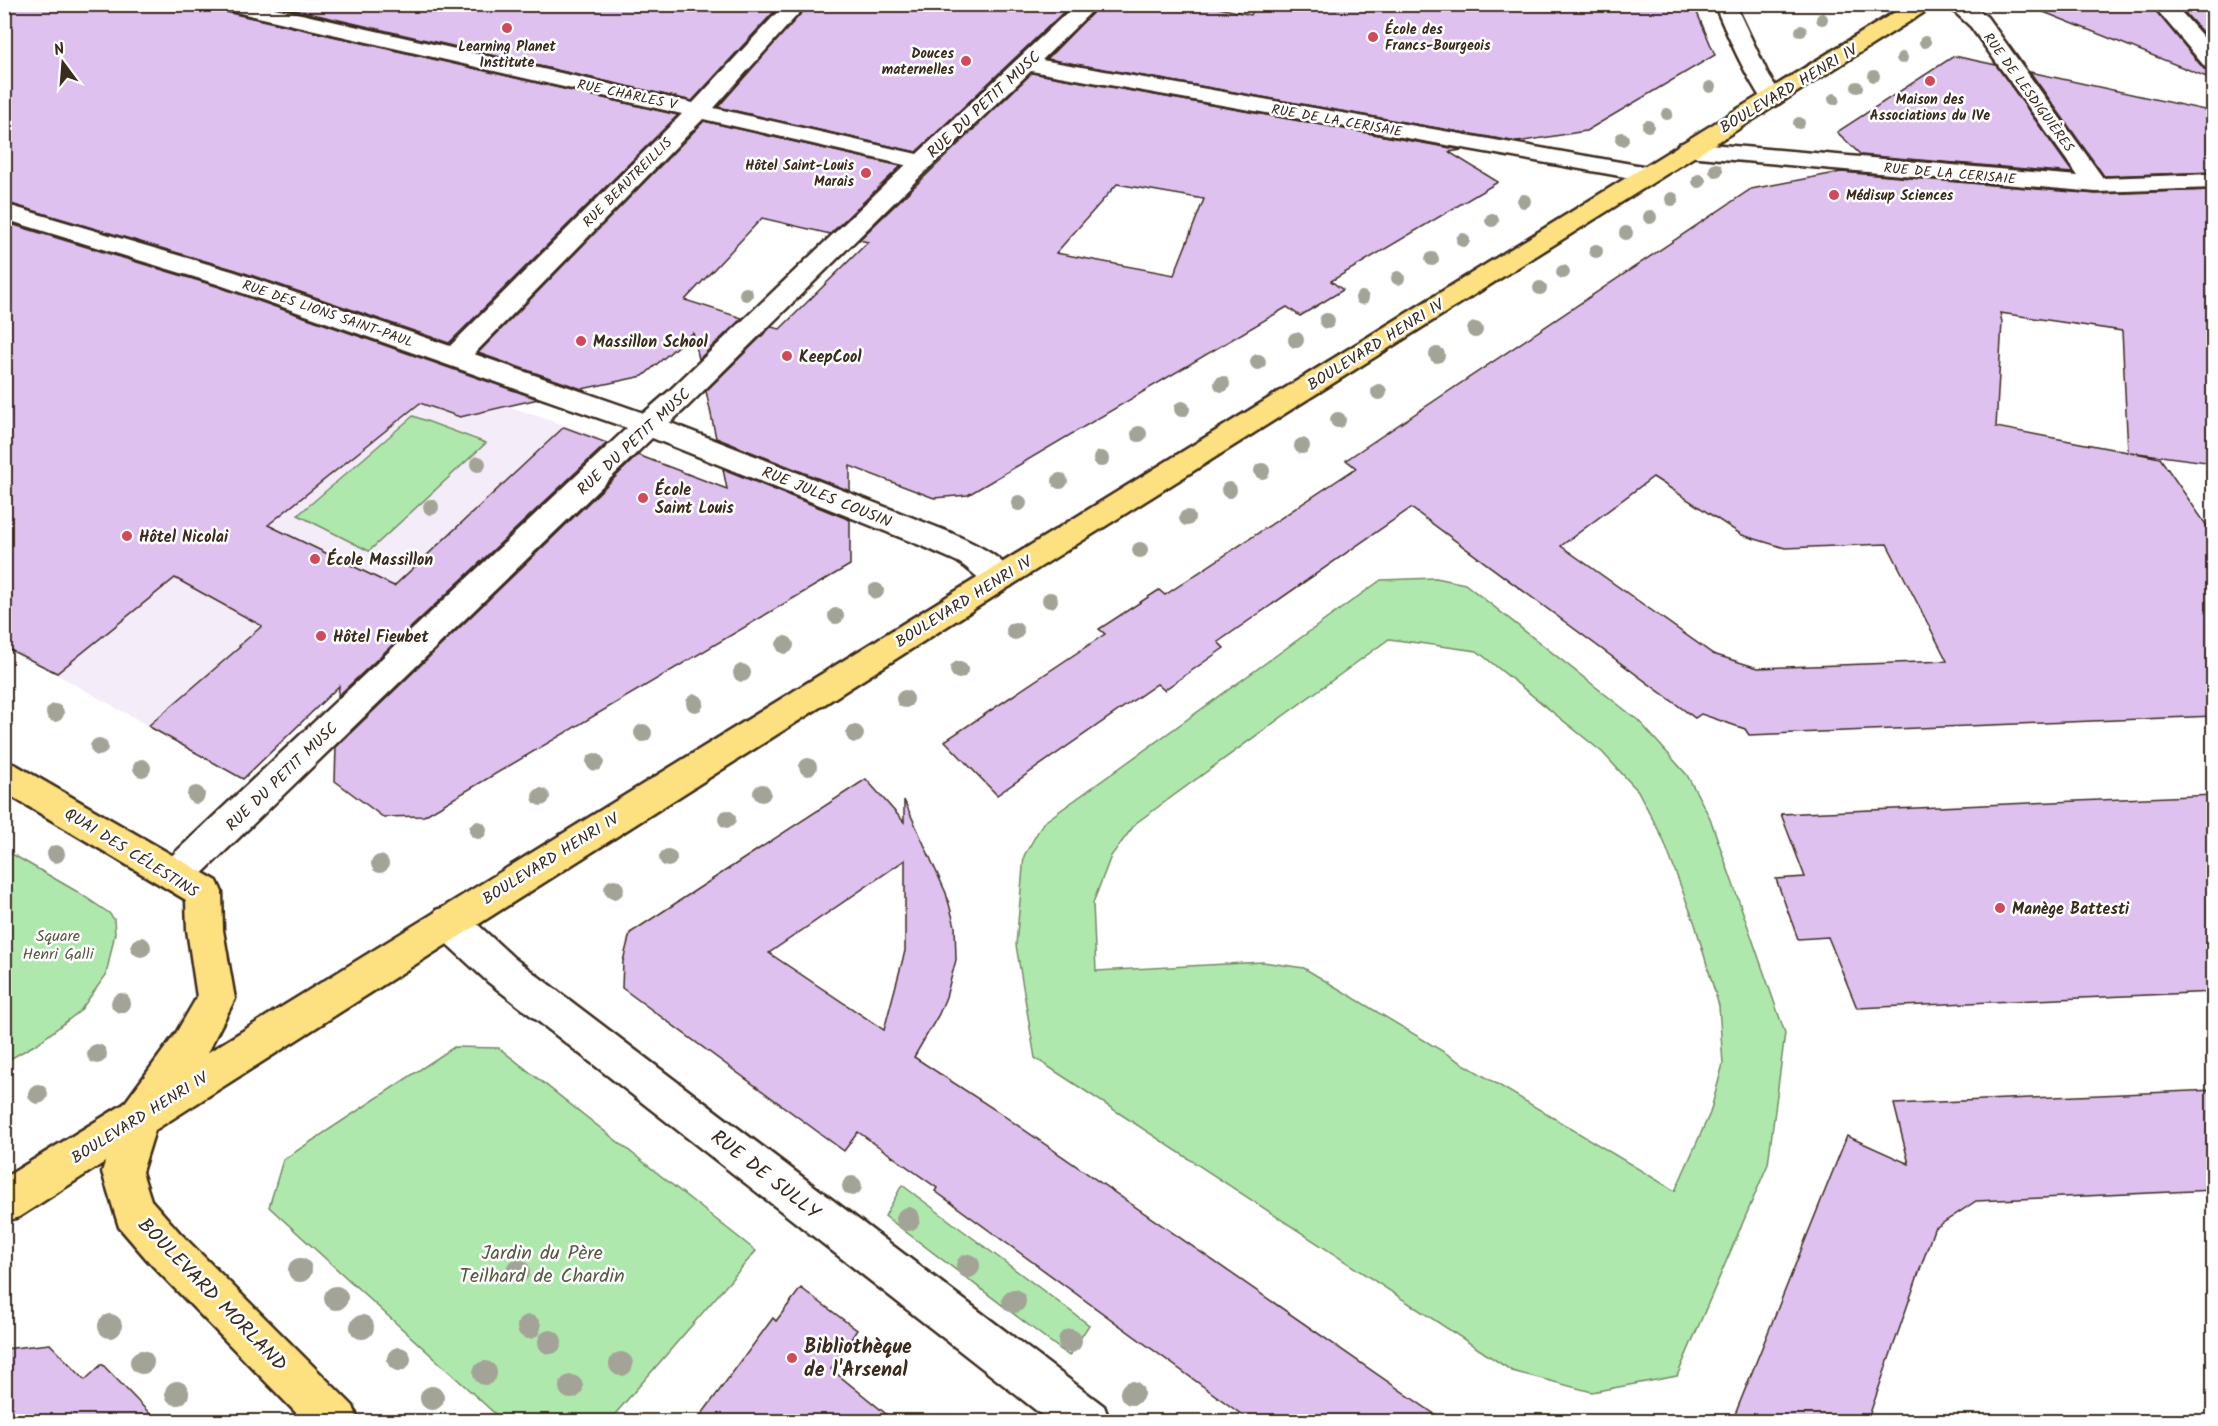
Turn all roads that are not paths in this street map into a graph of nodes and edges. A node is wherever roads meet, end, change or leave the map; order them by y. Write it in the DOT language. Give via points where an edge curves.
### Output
graph roads {
  1 [pos="227,4"];
  2 [pos="797,4"];
  3 [pos="1089,4"];
  4 [pos="1724,4"];
  5 [pos="1924,4"];
  6 [pos="1956,4"];
  7 [pos="2163,4"];
  8 [pos="2214,63"];
  9 [pos="1026,64"];
  10 [pos="1772,98"];
  11 [pos="699,110"];
  12 [pos="1688,150"];
  13 [pos="922,162"];
  14 [pos="1648,174"];
  15 [pos="2214,181"];
  16 [pos="2096,185"];
  17 [pos="4,212"];
  18 [pos="454,357"];
  19 [pos="648,425"];
  20 [pos="1000,578"];
  21 [pos="4,775"];
  22 [pos="176,875"];
  23 [pos="449,922"];
  24 [pos="139,1116"];
  25 [pos="4,1202"];
  26 [pos="337,1422"];
  27 [pos="1088,1422"];
  1 -- 11 [label="street, RUE CHARLES V"];
  2 -- 11 [label="street, RUE BEAUTREILLIS"];
  3 -- 9 [label="street, RUE DU PETIT MUSC"];
  4 -- 10 [label="street"];
  5 -- 10 [label="main road, BOULEVARD HENRI IV"];
  6 -- 16 [label="street, RUE DE LESDIGUIÈRES" via="1979,22"];
  7 -- 8 [label="street"];
  9 -- 13 [label="street, RUE DU PETIT MUSC"];
  9 -- 14 [label="street, RUE DE LA CERISAIE"];
  10 -- 12 [label="main road, BOULEVARD HENRI IV"];
  11 -- 13 [label="street, RUE CHARLES V"];
  11 -- 18 [label="street, RUE BEAUTREILLIS"];
  12 -- 14 [label="main road, BOULEVARD HENRI IV"];
  12 -- 16 [label="street, RUE DE LA CERISAIE"];
  13 -- 19 [label="street, RUE DU PETIT MUSC"];
  14 -- 20 [label="main road, BOULEVARD HENRI IV"];
  15 -- 16 [label="street, RUE DE LA CERISAIE"];
  17 -- 18 [label="street, RUE DES LIONS SAINT-PAUL" via="226,278"];
  18 -- 19 [label="street, RUE DES LIONS SAINT-PAUL"];
  19 -- 20 [label="street, RUE JULES COUSIN" via="938,540 970,555"];
  19 -- 22 [label="street, RUE DU PETIT MUSC"];
  20 -- 23 [label="main road, BOULEVARD HENRI IV"];
  21 -- 22 [label="main road, QUAI DES CÉLESTINS"];
  22 -- 24 [label="main road, QUAI DES CÉLESTINS" via="204,892 216,999 190,1046"];
  23 -- 24 [label="main road, BOULEVARD HENRI IV"];
  23 -- 27 [label="street, RUE DE SULLY" via="511,977"];
  24 -- 25 [label="main road, BOULEVARD HENRI IV"];
  24 -- 26 [label="main road, BOULEVARD MORLAND" via="122,1172 134,1212 172,1257"];
}
